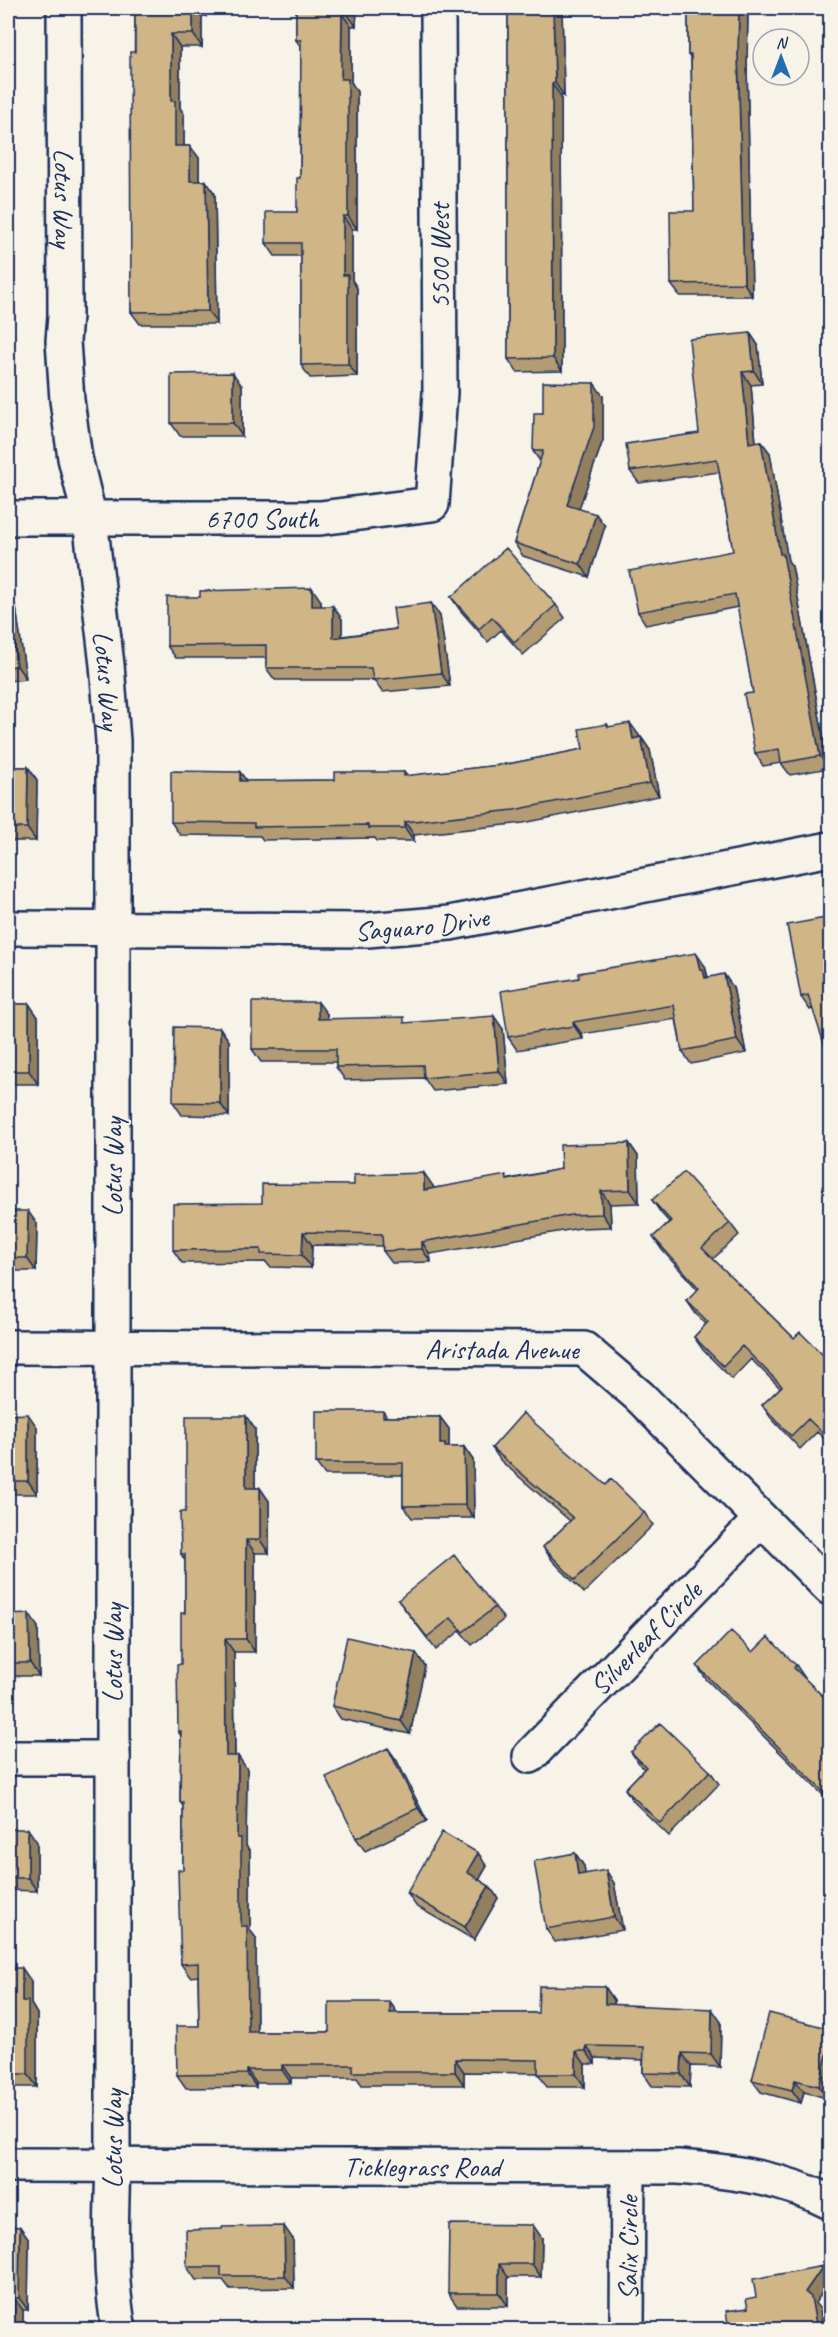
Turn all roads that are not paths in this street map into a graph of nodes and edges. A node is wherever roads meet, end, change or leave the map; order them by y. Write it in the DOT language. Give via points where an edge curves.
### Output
graph roads {
  1 [pos="64,8"];
  2 [pos="438,8"];
  3 [pos="432,504"];
  4 [pos="8,518"];
  5 [pos="90,519"];
  6 [pos="831,849"];
  7 [pos="8,928"];
  8 [pos="113,928"];
  9 [pos="112,1346"];
  10 [pos="8,1347"];
  11 [pos="762,1519"];
  12 [pos="831,1588"];
  13 [pos="530,1756"];
  14 [pos="8,1758"];
  15 [pos="112,1758"];
  16 [pos="8,2165"];
  17 [pos="113,2165"];
  18 [pos="628,2166"];
  19 [pos="831,2202"];
  20 [pos="119,2330"];
  21 [pos="627,2330"];
  1 -- 5 [label="street, Lotus Way" via="63,340 75,458"];
  2 -- 3 [label="street, 5500 West" via="440,393"];
  3 -- 5 [label="street, 6700 South" via="320,518"];
  4 -- 5 [label="street, 6700 South"];
  5 -- 8 [label="street, Lotus Way" via="112,741"];
  6 -- 8 [label="street, Saguaro Drive" via="450,923 367,930"];
  7 -- 8 [label="street, Saguaro Drive"];
  8 -- 9 [label="street, Lotus Way"];
  9 -- 10 [label="street, Aristada Avenue"];
  9 -- 11 [label="street, Aristada Avenue" via="584,1349 639,1396"];
  9 -- 15 [label="street, Lotus Way"];
  11 -- 12 [label="street, Aristada Avenue"];
  11 -- 13 [label="street, Silverleaf Circle"];
  14 -- 15 [label="street"];
  15 -- 17 [label="street, Lotus Way"];
  16 -- 17 [label="street, Ticklegrass Road"];
  17 -- 18 [label="street, Ticklegrass Road"];
  17 -- 20 [label="street, Lotus Way" via="111,2248"];
  18 -- 19 [label="street, Ticklegrass Road" via="716,2169 791,2186"];
  18 -- 21 [label="street, Salix Circle"];
}
